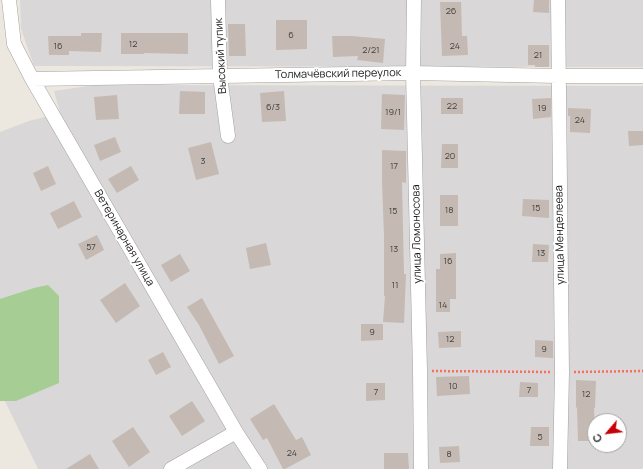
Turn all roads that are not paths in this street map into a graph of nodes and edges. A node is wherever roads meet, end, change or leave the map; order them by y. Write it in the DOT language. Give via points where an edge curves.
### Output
graph roads {
  1 [pos="9,0"];
  2 [pos="218,0"];
  3 [pos="414,0"];
  4 [pos="558,0"];
  5 [pos="413,73"];
  6 [pos="220,76"];
  7 [pos="558,76"];
  8 [pos="643,76"];
  9 [pos="32,79"];
  10 [pos="228,136"];
  11 [pos="236,432"];
  12 [pos="171,469"];
  13 [pos="260,469"];
  14 [pos="421,469"];
  15 [pos="560,469"];
  1 -- 9 [label="street, Ветеринарная улица" via="14,44"];
  2 -- 6 [label="street, Высокий тупик"];
  3 -- 5 [label="street, улица Ломоносова"];
  4 -- 7 [label="street, улица Менделеева"];
  5 -- 6 [label="street, Толмачёвский переулок"];
  5 -- 7 [label="street, Толмачёвский переулок"];
  5 -- 14 [label="street, улица Ломоносова"];
  6 -- 9 [label="street, Толмачёвский переулок"];
  6 -- 10 [label="street, Высокий тупик"];
  7 -- 8 [label="street, Толмачёвский переулок"];
  7 -- 15 [label="street, улица Менделеева" via="562,372"];
  9 -- 11 [label="street, Ветеринарная улица"];
  11 -- 12 [label="street"];
  11 -- 13 [label="street, Ветеринарная улица"];
}
